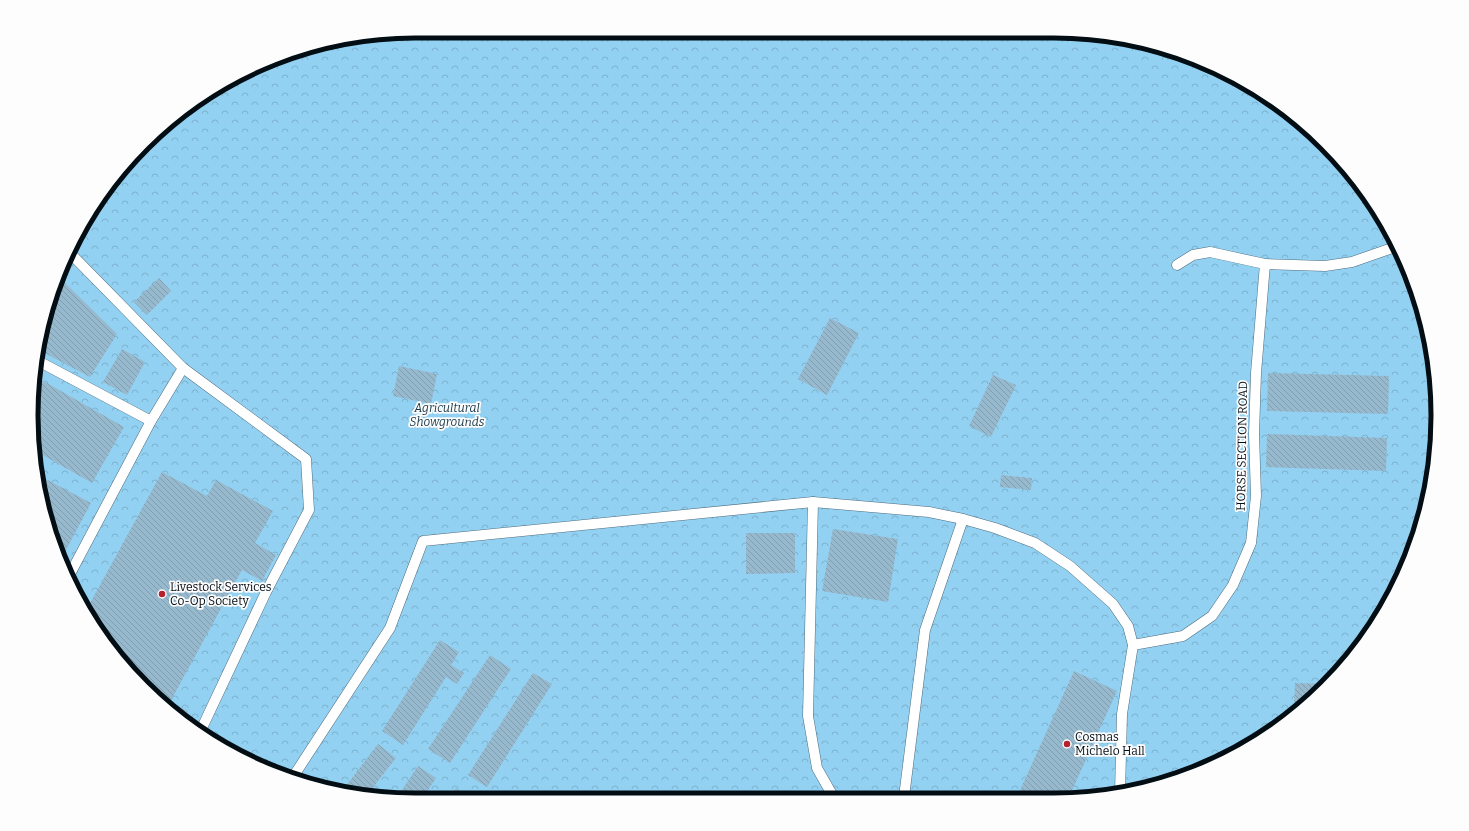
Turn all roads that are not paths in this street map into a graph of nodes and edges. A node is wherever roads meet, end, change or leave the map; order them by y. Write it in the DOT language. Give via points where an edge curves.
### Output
graph roads {
  1 [pos="1392,248"];
  2 [pos="74,257"];
  3 [pos="1265,264"];
  4 [pos="1177,265"];
  5 [pos="42,363"];
  6 [pos="184,368"];
  7 [pos="151,421"];
  8 [pos="813,502"];
  9 [pos="963,518"];
  10 [pos="72,571"];
  11 [pos="1133,645"];
  12 [pos="203,727"];
  13 [pos="296,774"];
  14 [pos="1120,787"];
  15 [pos="831,793"];
  16 [pos="904,793"];
  1 -- 3 [label="lane" via="1352,262 1325,266"];
  2 -- 6 [label="lane"];
  3 -- 4 [label="lane" via="1210,252 1193,255"];
  3 -- 11 [label="lane, HORSE SECTION ROAD" via="1256,373 1256,496 1251,543 1233,585 1212,616 1183,636"];
  5 -- 7 [label="lane"];
  6 -- 7 [label="lane"];
  6 -- 12 [label="lane" via="306,459 309,510 266,592"];
  7 -- 10 [label="lane"];
  8 -- 9 [label="lane" via="929,512"];
  8 -- 13 [label="lane" via="423,540 390,628"];
  8 -- 15 [label="lane" via="808,716 817,768"];
  9 -- 11 [label="lane" via="1034,543 1070,566 1113,604 1128,626"];
  9 -- 16 [label="lane" via="925,630"];
  11 -- 14 [label="lane" via="1122,714"];
}
